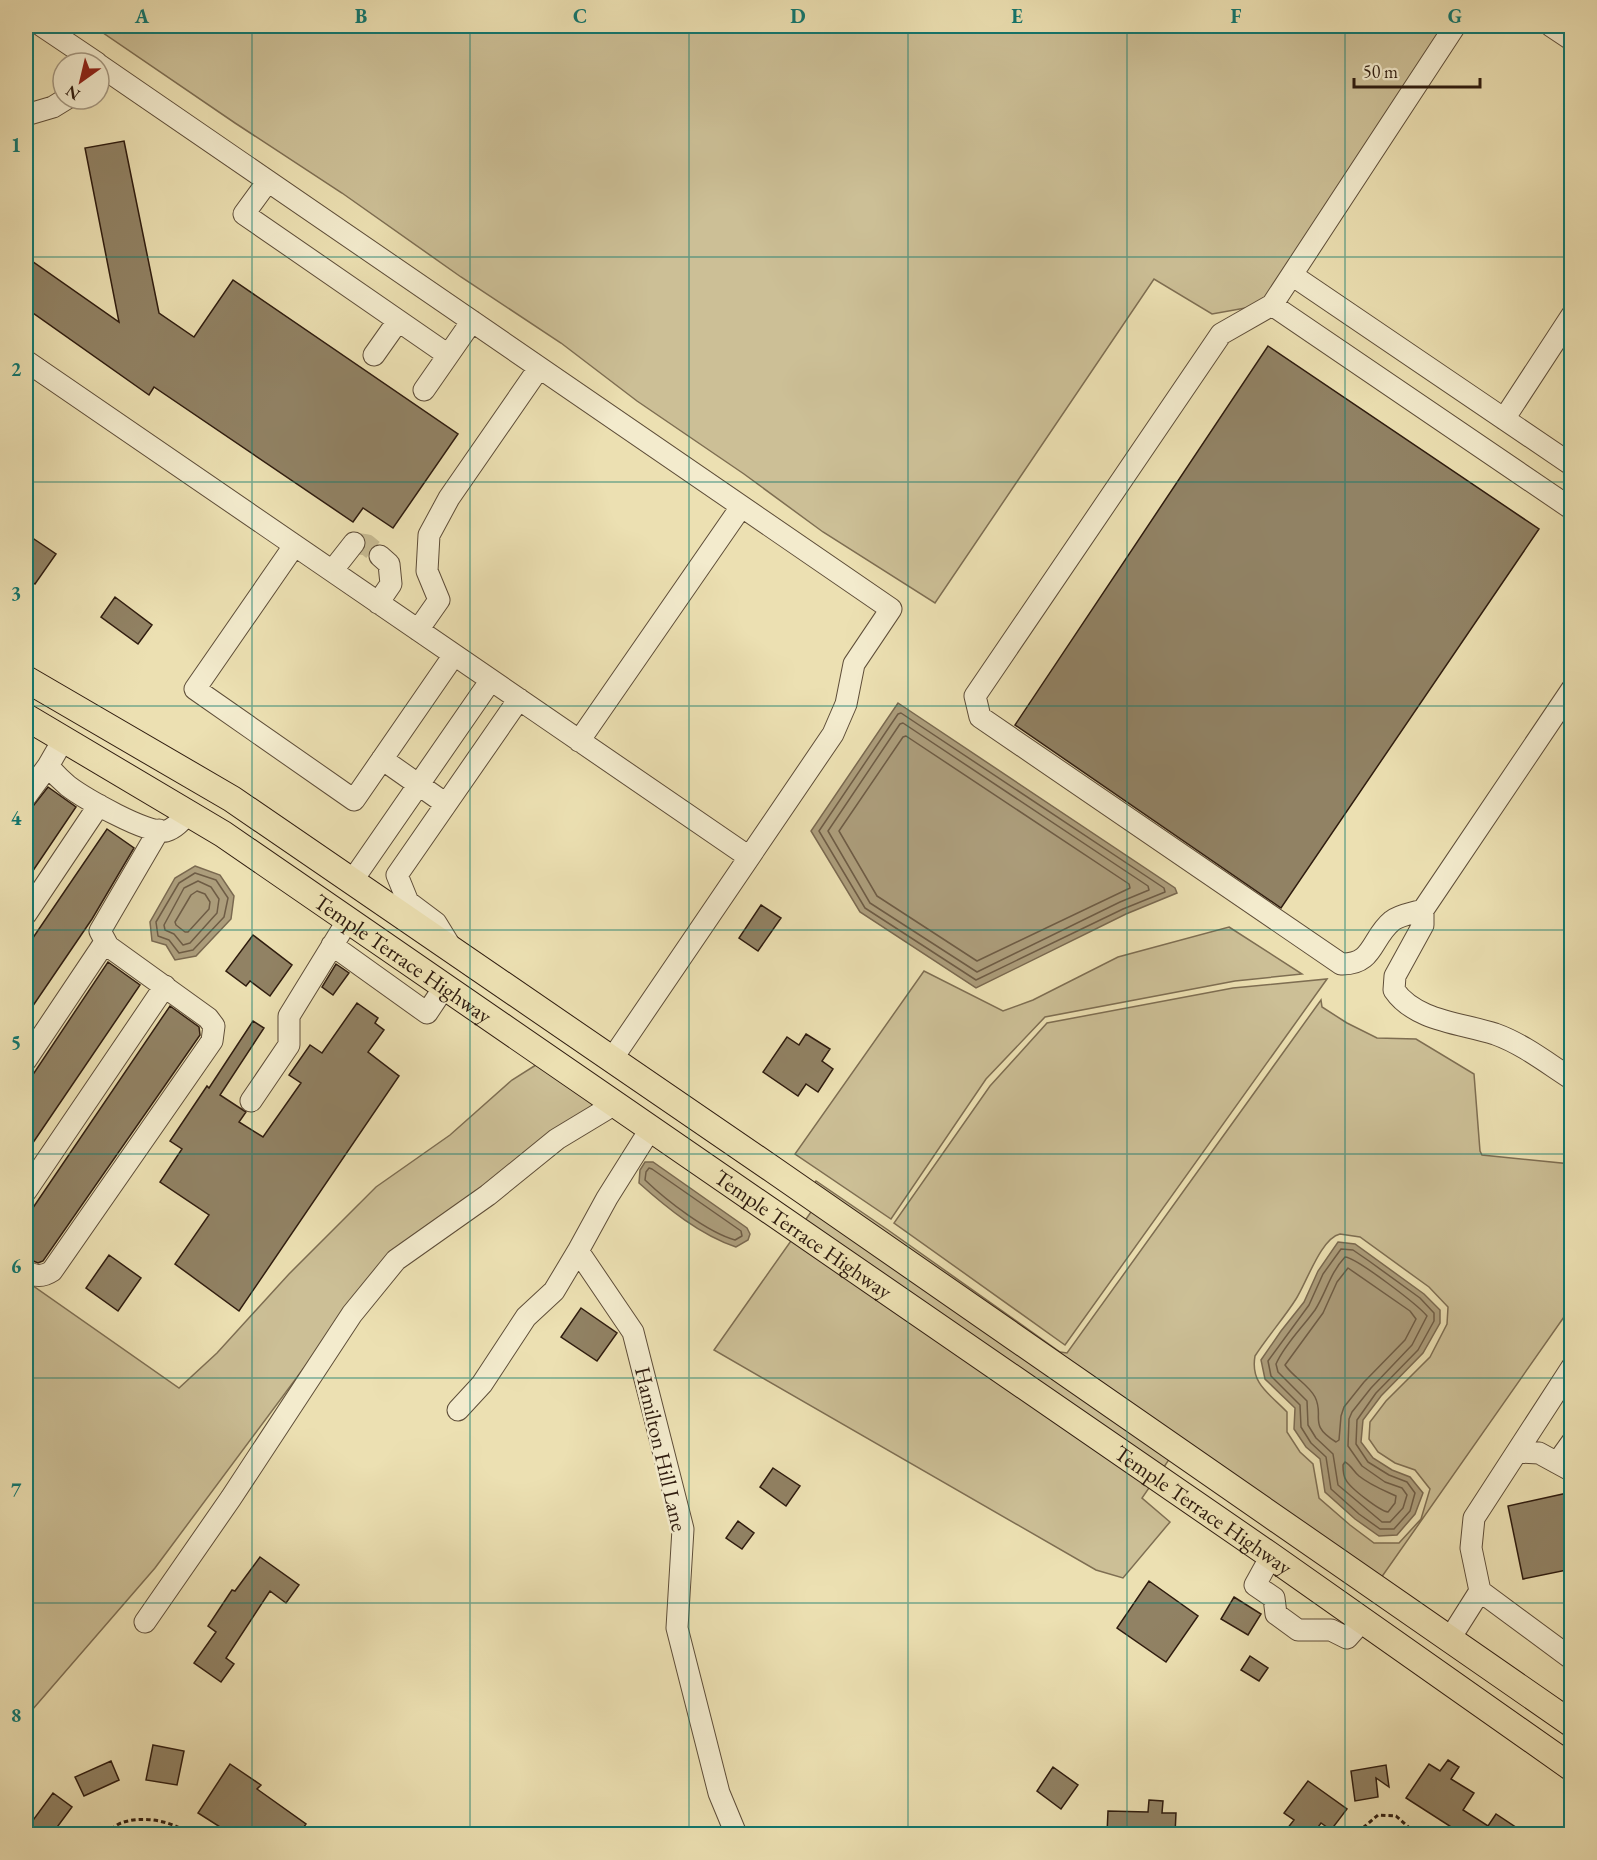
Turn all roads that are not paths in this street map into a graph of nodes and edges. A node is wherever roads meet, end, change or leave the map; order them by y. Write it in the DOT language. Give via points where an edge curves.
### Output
graph roads {
  1 [pos="42,26"];
  2 [pos="1455,26"];
  3 [pos="1551,26"];
  4 [pos="1572,40"];
  5 [pos="79,51"];
  6 [pos="111,73"];
  7 [pos="51,108"];
  8 [pos="26,115"];
  9 [pos="268,181"];
  10 [pos="1292,275"];
  11 [pos="1272,305"];
  12 [pos="1572,315"];
  13 [pos="398,321"];
  14 [pos="472,321"];
  15 [pos="374,355"];
  16 [pos="448,355"];
  17 [pos="26,361"];
  18 [pos="539,368"];
  19 [pos="424,390"];
  20 [pos="1504,419"];
  21 [pos="1572,465"];
  22 [pos="741,507"];
  23 [pos="1572,509"];
  24 [pos="354,543"];
  25 [pos="294,546"];
  26 [pos="380,556"];
  27 [pos="332,571"];
  28 [pos="378,603"];
  29 [pos="418,630"];
  30 [pos="454,655"];
  31 [pos="26,679"];
  32 [pos="491,680"];
  33 [pos="1572,689"];
  34 [pos="519,699"];
  35 [pos="26,717"];
  36 [pos="63,740"];
  37 [pos="579,741"];
  38 [pos="382,759"];
  39 [pos="48,766"];
  40 [pos="419,784"];
  41 [pos="26,796"];
  42 [pos="99,804"];
  43 [pos="446,804"];
  44 [pos="188,813"];
  45 [pos="159,830"];
  46 [pos="749,857"];
  47 [pos="352,881"];
  48 [pos="1423,910"];
  49 [pos="26,914"];
  50 [pos="348,920"];
  51 [pos="105,942"];
  52 [pos="332,945"];
  53 [pos="453,949"];
  54 [pos="165,986"];
  55 [pos="445,986"];
  56 [pos="612,1059"];
  57 [pos="26,1060"];
  58 [pos="1572,1079"];
  59 [pos="251,1101"];
  60 [pos="615,1104"];
  61 [pos="651,1128"];
  62 [pos="26,1191"];
  63 [pos="811,1196"];
  64 [pos="791,1225"];
  65 [pos="578,1251"];
  66 [pos="26,1271"];
  67 [pos="1572,1366"];
  68 [pos="458,1410"];
  69 [pos="1572,1442"];
  70 [pos="1516,1452"];
  71 [pos="1564,1467"];
  72 [pos="1289,1528"];
  73 [pos="1271,1556"];
  74 [pos="1480,1591"];
  75 [pos="1363,1620"];
  76 [pos="145,1622"];
  77 [pos="1449,1640"];
  78 [pos="1572,1659"];
  79 [pos="1572,1724"];
  80 [pos="1530,1739"];
  81 [pos="1572,1752"];
  82 [pos="1572,1768"];
  83 [pos="736,1834"];
  1 -- 5 [label="street"];
  2 -- 10 [label="street"];
  3 -- 4 [label="street"];
  6 -- 9 [label="street"];
  7 -- 8 [label="street"];
  9 -- 13 [label="street" via="244,214"];
  9 -- 14 [label="street"];
  10 -- 11 [label="street"];
  10 -- 20 [label="street"];
  11 -- 23 [label="street"];
  11 -- 48 [label="street" via="1221,334 1198,365 975,696 980,717 1341,964 1353,964 1364,958 1392,920"];
  12 -- 20 [label="street"];
  13 -- 15 [label="street"];
  13 -- 16 [label="street"];
  14 -- 16 [label="street"];
  14 -- 18 [label="street"];
  16 -- 19 [label="street"];
  17 -- 25 [label="street"];
  18 -- 22 [label="street"];
  18 -- 29 [label="street" via="449,498 429,535 427,571 439,600"];
  20 -- 21 [label="street"];
  22 -- 37 [label="street"];
  22 -- 46 [label="street" via="891,609 854,664 846,704 833,734"];
  24 -- 27 [label="street"];
  25 -- 27 [label="street"];
  25 -- 38 [label="street" via="195,689 354,800"];
  26 -- 28 [label="street" via="389,564 391,584"];
  27 -- 28 [label="street"];
  28 -- 29 [label="street"];
  29 -- 30 [label="street"];
  30 -- 32 [label="street"];
  30 -- 38 [label="street"];
  31 -- 47 [label="main road, Temple Terrace Highway" via="232,799"];
  32 -- 34 [label="street"];
  32 -- 40 [label="street"];
  33 -- 48 [label="street"];
  34 -- 37 [label="street"];
  34 -- 43 [label="street"];
  35 -- 36 [label="main road, Temple Terrace Highway"];
  36 -- 39 [label="street"];
  36 -- 44 [label="main road, Temple Terrace Highway"];
  37 -- 46 [label="street"];
  38 -- 40 [label="street"];
  39 -- 41 [label="street"];
  39 -- 42 [label="street" via="68,786"];
  40 -- 43 [label="street"];
  40 -- 47 [label="street"];
  42 -- 45 [label="street"];
  42 -- 49 [label="street"];
  43 -- 53 [label="street" via="397,875 408,902 436,923"];
  44 -- 45 [label="street" via="176,826"];
  44 -- 50 [label="main road, Temple Terrace Highway"];
  45 -- 51 [label="street" via="100,931"];
  46 -- 56 [label="street"];
  47 -- 53 [label="main road, Temple Terrace Highway"];
  48 -- 58 [label="street" via="1424,925 1395,976 1394,990 1400,999 1450,1023 1496,1035 1530,1051"];
  50 -- 52 [label="street"];
  50 -- 55 [label="main road, Temple Terrace Highway"];
  51 -- 54 [label="street"];
  51 -- 57 [label="street"];
  52 -- 55 [label="street" via="427,1013"];
  52 -- 59 [label="street" via="289,1016 289,1045"];
  53 -- 56 [label="main road, Temple Terrace Highway"];
  54 -- 62 [label="street"];
  54 -- 66 [label="street" via="208,1017 214,1026 212,1041 52,1271 44,1276"];
  55 -- 60 [label="main road, Temple Terrace Highway"];
  56 -- 63 [label="main road, Temple Terrace Highway"];
  60 -- 61 [label="main road, Temple Terrace Highway"];
  60 -- 76 [label="street" via="557,1139 488,1195 396,1260 352,1314"];
  61 -- 64 [label="main road, Temple Terrace Highway"];
  61 -- 65 [label="street"];
  63 -- 64 [label="main road"];
  63 -- 72 [label="main road, Temple Terrace Highway"];
  64 -- 73 [label="main road, Temple Terrace Highway"];
  65 -- 68 [label="street" via="554,1291 526,1317 482,1384"];
  65 -- 83 [label="street, Hamilton Hill Lane" via="633,1332 682,1529 677,1628 719,1793"];
  67 -- 70 [label="street"];
  69 -- 71 [label="street"];
  70 -- 71 [label="street" via="1539,1453"];
  70 -- 74 [label="street" via="1474,1518 1471,1548"];
  72 -- 73 [label="main road"];
  72 -- 77 [label="main road, Temple Terrace Highway"];
  73 -- 75 [label="main road, Temple Terrace Highway"];
  73 -- 75 [label="street" via="1255,1586 1274,1598 1276,1614 1298,1630 1331,1630 1347,1638"];
  74 -- 77 [label="street"];
  74 -- 78 [label="street"];
  75 -- 80 [label="main road, Temple Terrace Highway"];
  77 -- 79 [label="main road, Temple Terrace Highway"];
  80 -- 81 [label="main road"];
  80 -- 82 [label="main road, Temple Terrace Highway"];
}
